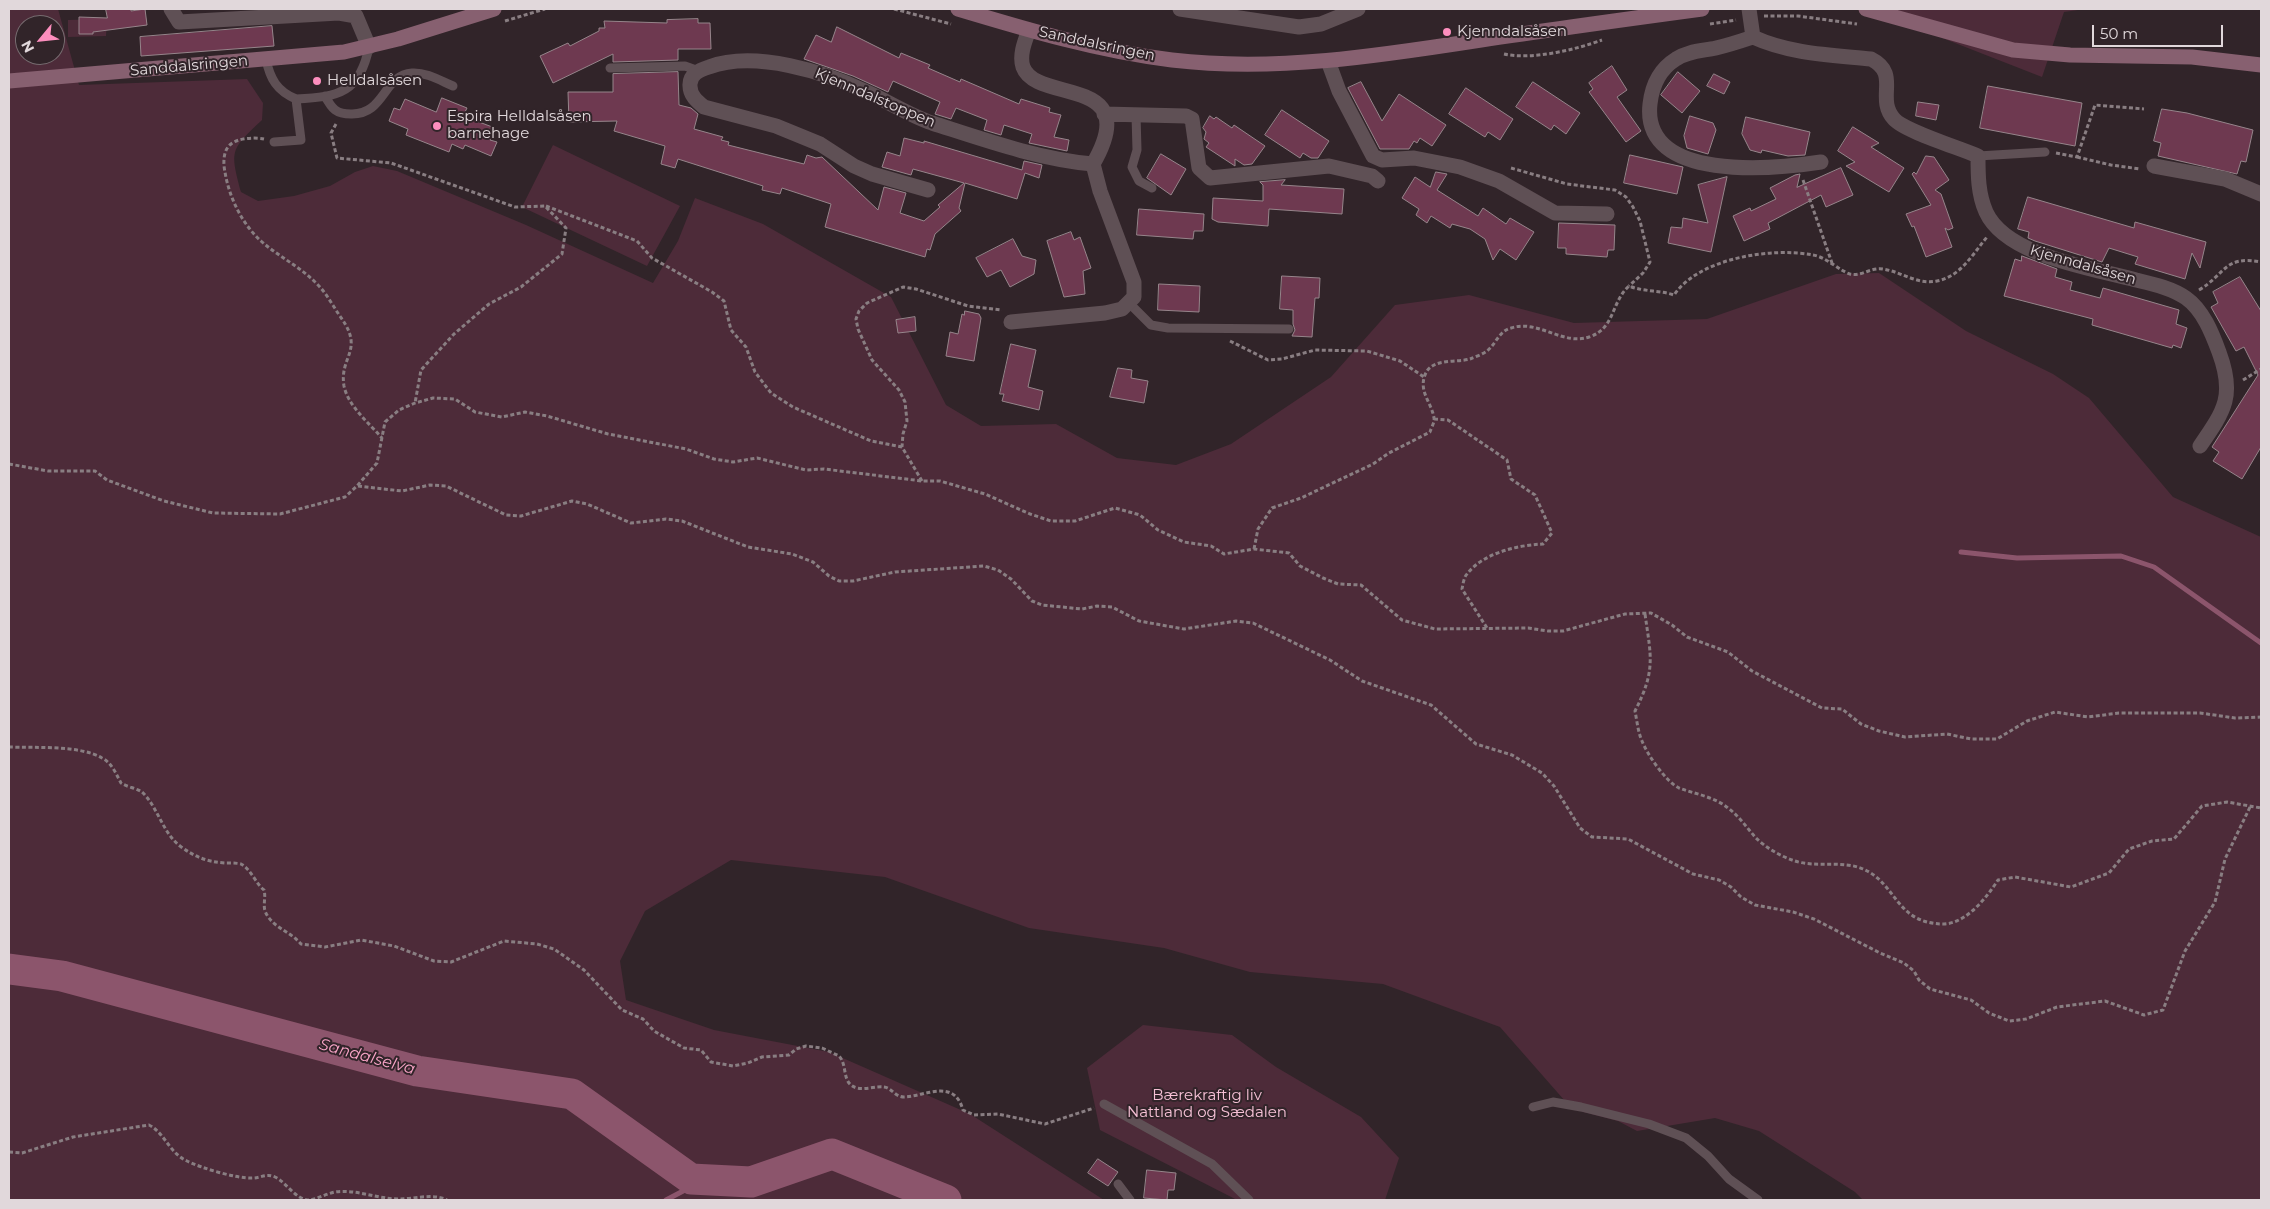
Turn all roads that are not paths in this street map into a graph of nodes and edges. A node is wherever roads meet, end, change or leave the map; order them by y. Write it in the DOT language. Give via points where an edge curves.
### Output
graph roads {
  1 [pos="171,9"];
  2 [pos="494,9"];
  3 [pos="958,9"];
  4 [pos="1180,9"];
  5 [pos="1358,9"];
  6 [pos="1702,9"];
  7 [pos="1866,9"];
  8 [pos="286,12"];
  9 [pos="1630,14"];
  10 [pos="1749,14"];
  11 [pos="1029,30"];
  12 [pos="1753,37"];
  13 [pos="369,47"];
  14 [pos="266,59"];
  15 [pos="1328,60"];
  16 [pos="2261,65"];
  17 [pos="610,68"];
  18 [pos="699,71"];
  19 [pos="9,81"];
  20 [pos="453,86"];
  21 [pos="325,96"];
  22 [pos="296,100"];
  23 [pos="1104,114"];
  24 [pos="1136,115"];
  25 [pos="274,142"];
  26 [pos="2045,152"];
  27 [pos="1978,156"];
  28 [pos="1821,162"];
  29 [pos="1093,164"];
  30 [pos="2154,166"];
  31 [pos="1378,181"];
  32 [pos="1152,188"];
  33 [pos="928,190"];
  34 [pos="2261,194"];
  35 [pos="1608,214"];
  36 [pos="1130,304"];
  37 [pos="1017,322"];
  38 [pos="1289,329"];
  39 [pos="2200,446"];
  40 [pos="1104,1104"];
  41 [pos="1533,1107"];
  42 [pos="1118,1184"];
  43 [pos="1130,1200"];
  44 [pos="1249,1200"];
  45 [pos="1758,1200"];
  1 -- 8 [label="street" via="179,22"];
  2 -- 13 [label="main road, Sanddalsringen"];
  3 -- 11 [label="main road, Sanddalsringen"];
  4 -- 5 [label="street" via="1299,27 1335,19"];
  6 -- 9 [label="main road, Sanddalsringen"];
  7 -- 16 [label="main road" via="2022,51 2192,57"];
  8 -- 13 [label="street" via="356,16"];
  9 -- 15 [label="main road, Sanddalsringen" via="1364,58"];
  10 -- 12 [label="street"];
  11 -- 15 [label="main road, Sanddalsringen" via="1122,53 1173,60 1266,64"];
  11 -- 23 [label="street" via="1021,61 1030,78 1084,95"];
  12 -- 27 [label="street" via="1773,46 1802,52 1871,59 1880,63 1886,72 1885,100 1893,118 1913,131"];
  12 -- 28 [label="street" via="1688,53 1668,65 1656,82 1650,108 1652,121 1664,144 1685,158 1743,168"];
  13 -- 14 [label="main road, Sanddalsringen" via="322,55"];
  13 -- 21 [label="lane" via="365,66 354,86"];
  14 -- 19 [label="main road, Sanddalsringen"];
  14 -- 22 [label="lane" via="269,74 277,88"];
  15 -- 35 [label="street" via="1339,91 1373,156 1382,160 1414,158 1460,166 1498,181 1555,213"];
  17 -- 18 [label="lane" via="685,66"];
  18 -- 29 [label="street, Kjenndalstoppen" via="715,65 744,62 783,64 810,70 930,122 1038,156"];
  18 -- 33 [label="street" via="689,85 696,101 704,107 776,126 820,144 872,174"];
  20 -- 21 [label="lane" via="412,72 390,84 369,112 361,114 342,114 333,110"];
  21 -- 22 [label="lane"];
  22 -- 25 [label="lane" via="301,140"];
  23 -- 24 [label="street"];
  23 -- 29 [label="street" via="1106,138"];
  24 -- 31 [label="street" via="1186,116 1192,120 1198,168 1210,178 1329,166 1372,176"];
  24 -- 32 [label="lane" via="1137,150 1132,167 1139,181"];
  26 -- 27 [label="lane"];
  27 -- 39 [label="street, Kjenndalsåsen" via="1980,197 1995,226 2008,238 2033,252 2157,286 2194,304 2212,333 2226,374 2228,395"];
  29 -- 36 [label="street" via="1134,282 1134,297"];
  30 -- 34 [label="street" via="2225,180"];
  36 -- 37 [label="street" via="1105,313"];
  36 -- 38 [label="lane" via="1151,325"];
  40 -- 44 [label="lane" via="1212,1164"];
  41 -- 45 [label="lane" via="1553,1102 1580,1107 1649,1124 1686,1138"];
  42 -- 43 [label="lane"];
}
